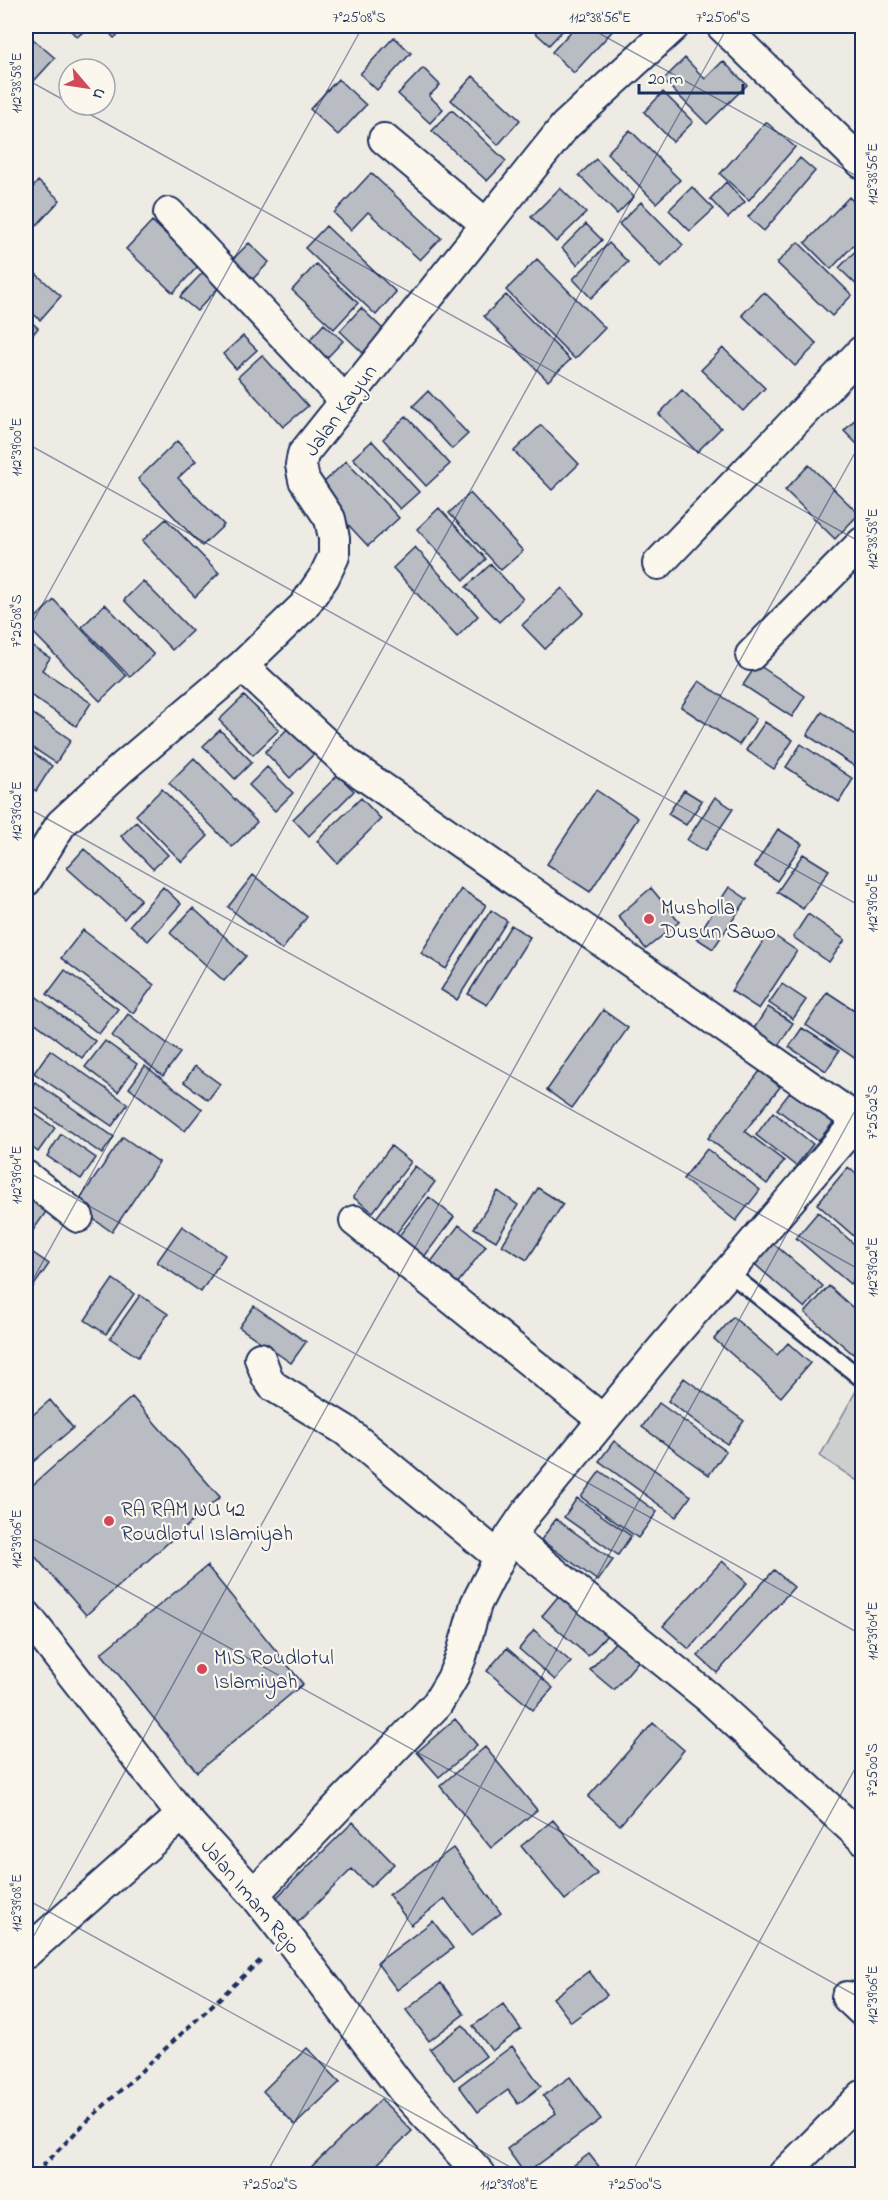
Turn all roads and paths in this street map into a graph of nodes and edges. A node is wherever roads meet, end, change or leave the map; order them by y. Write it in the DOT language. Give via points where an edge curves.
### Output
graph roads {
  1 [pos="674,26"];
  2 [pos="722,26"];
  3 [pos="384,139"];
  4 [pos="862,163"];
  5 [pos="170,213"];
  6 [pos="486,224"];
  7 [pos="862,351"];
  8 [pos="345,400"];
  9 [pos="862,543"];
  10 [pos="658,564"];
  11 [pos="751,655"];
  12 [pos="242,666"];
  13 [pos="26,881"];
  14 [pos="861,1119"];
  15 [pos="26,1176"];
  16 [pos="78,1217"];
  17 [pos="355,1221"];
  18 [pos="728,1272"];
  19 [pos="260,1359"];
  20 [pos="862,1379"];
  21 [pos="603,1419"];
  22 [pos="505,1547"];
  23 [pos="26,1615"];
  24 [pos="182,1815"];
  25 [pos="862,1838"];
  26 [pos="254,1894"];
  27 [pos="287,1936"];
  28 [pos="26,1953"];
  29 [pos="862,2096"];
  30 [pos="35,2175"];
  31 [pos="480,2175"];
  32 [pos="784,2175"];
  1 -- 6 [label="street, Jalan Kayun" via="565,126"];
  2 -- 4 [label="street"];
  3 -- 6 [label="street"];
  5 -- 8 [label="street"];
  6 -- 8 [label="street, Jalan Kayun"];
  7 -- 10 [label="street"];
  8 -- 12 [label="street, Jalan Kayun" via="303,454 302,465 304,480 330,519 334,556 304,606"];
  9 -- 11 [label="street"];
  12 -- 13 [label="street, Jalan Kayun" via="61,824"];
  12 -- 14 [label="street" via="348,764"];
  14 -- 18 [label="street"];
  15 -- 16 [label="street"];
  17 -- 21 [label="street"];
  18 -- 20 [label="lane"];
  18 -- 21 [label="street"];
  19 -- 22 [label="street" via="273,1386 345,1430"];
  21 -- 22 [label="street" via="527,1512"];
  22 -- 25 [label="street" via="708,1697"];
  22 -- 26 [label="street" via="476,1604 461,1657 437,1704"];
  23 -- 24 [label="street, Jalan Imam Rejo"];
  24 -- 26 [label="street, Jalan Imam Rejo"];
  24 -- 28 [label="street"];
  26 -- 27 [label="street, Jalan Imam Rejo"];
  27 -- 30 [label="path" via="82,2126"];
  27 -- 31 [label="street, Jalan Imam Rejo" via="403,2090"];
  29 -- 32 [label="street"];
}
